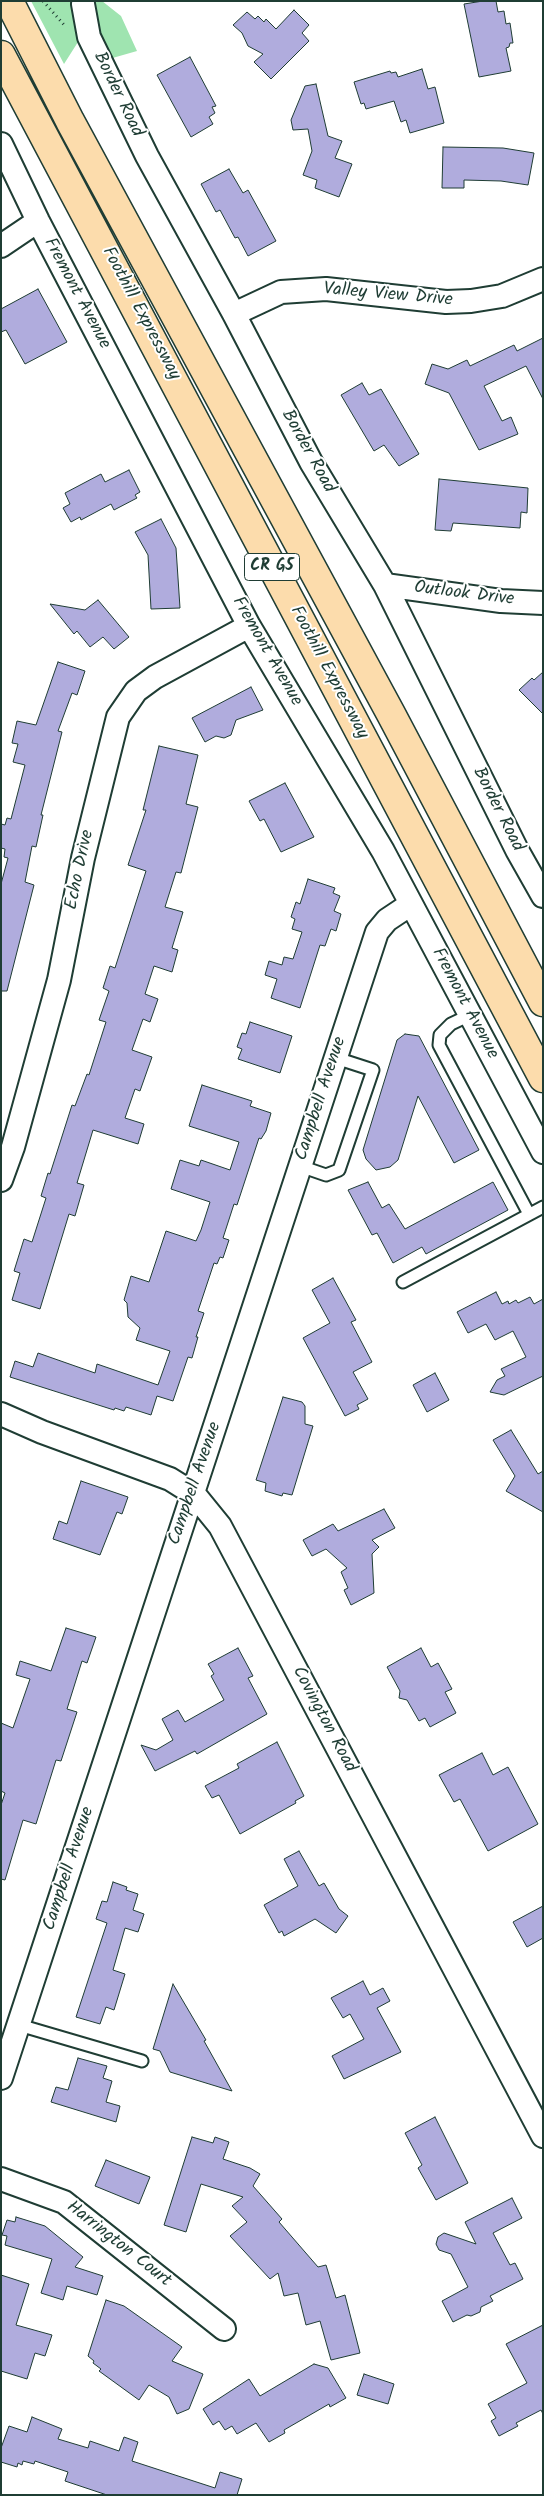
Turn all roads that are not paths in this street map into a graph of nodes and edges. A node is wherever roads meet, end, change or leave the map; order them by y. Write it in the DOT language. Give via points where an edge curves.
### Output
graph roads {
  1 [pos="8,1"];
  2 [pos="84,2"];
  3 [pos="1,55"];
  4 [pos="1,144"];
  5 [pos="38,221"];
  6 [pos="1,246"];
  7 [pos="543,279"];
  8 [pos="234,314"];
  9 [pos="384,585"];
  10 [pos="543,603"];
  11 [pos="249,626"];
  12 [pos="543,896"];
  13 [pos="411,904"];
  14 [pos="543,1002"];
  15 [pos="470,1015"];
  16 [pos="336,1058"];
  17 [pos="543,1078"];
  18 [pos="543,1152"];
  19 [pos="300,1166"];
  20 [pos="1,1180"];
  21 [pos="543,1207"];
  22 [pos="529,1214"];
  23 [pos="403,1282"];
  24 [pos="1,1414"];
  25 [pos="194,1494"];
  26 [pos="18,2025"];
  27 [pos="142,2061"];
  28 [pos="1,2078"];
  29 [pos="543,2136"];
  30 [pos="1,2180"];
  31 [pos="224,2329"];
  1 -- 14 [label="highway, Foothill Expressway / CR G5"];
  2 -- 8 [label="street, Border Road" via="89,37 146,156"];
  3 -- 17 [label="highway, Foothill Expressway / CR G5"];
  4 -- 5 [label="street, Fremont Avenue"];
  5 -- 6 [label="street"];
  5 -- 11 [label="street, Fremont Avenue"];
  7 -- 8 [label="street, Valley View Drive" via="502,296 471,301 446,302 326,289 281,292"];
  8 -- 9 [label="street, Border Road" via="311,462"];
  9 -- 10 [label="street, Outlook Drive" via="501,601"];
  9 -- 12 [label="street, Border Road" via="518,853"];
  11 -- 13 [label="street, Fremont Avenue"];
  11 -- 20 [label="street, Echo Drive" via="155,677 136,691 118,718 83,858 59,980"];
  13 -- 15 [label="street, Fremont Avenue"];
  13 -- 16 [label="street, Campbell Avenue" via="387,920 377,932"];
  15 -- 18 [label="street, Fremont Avenue"];
  15 -- 22 [label="lane" via="451,1024 440,1035 439,1045"];
  16 -- 19 [label="street, Campbell Avenue"];
  16 -- 19 [label="lane" via="373,1070 338,1170 326,1175"];
  19 -- 25 [label="street, Campbell Avenue"];
  21 -- 22 [label="lane"];
  22 -- 23 [label="lane"];
  24 -- 25 [label="street, Covington Road" via="170,1479"];
  25 -- 26 [label="street, Campbell Avenue"];
  25 -- 29 [label="street, Covington Road" via="220,1526"];
  26 -- 27 [label="lane"];
  26 -- 28 [label="street, Campbell Avenue"];
  30 -- 31 [label="street, Harrington Court" via="64,2202"];
}
